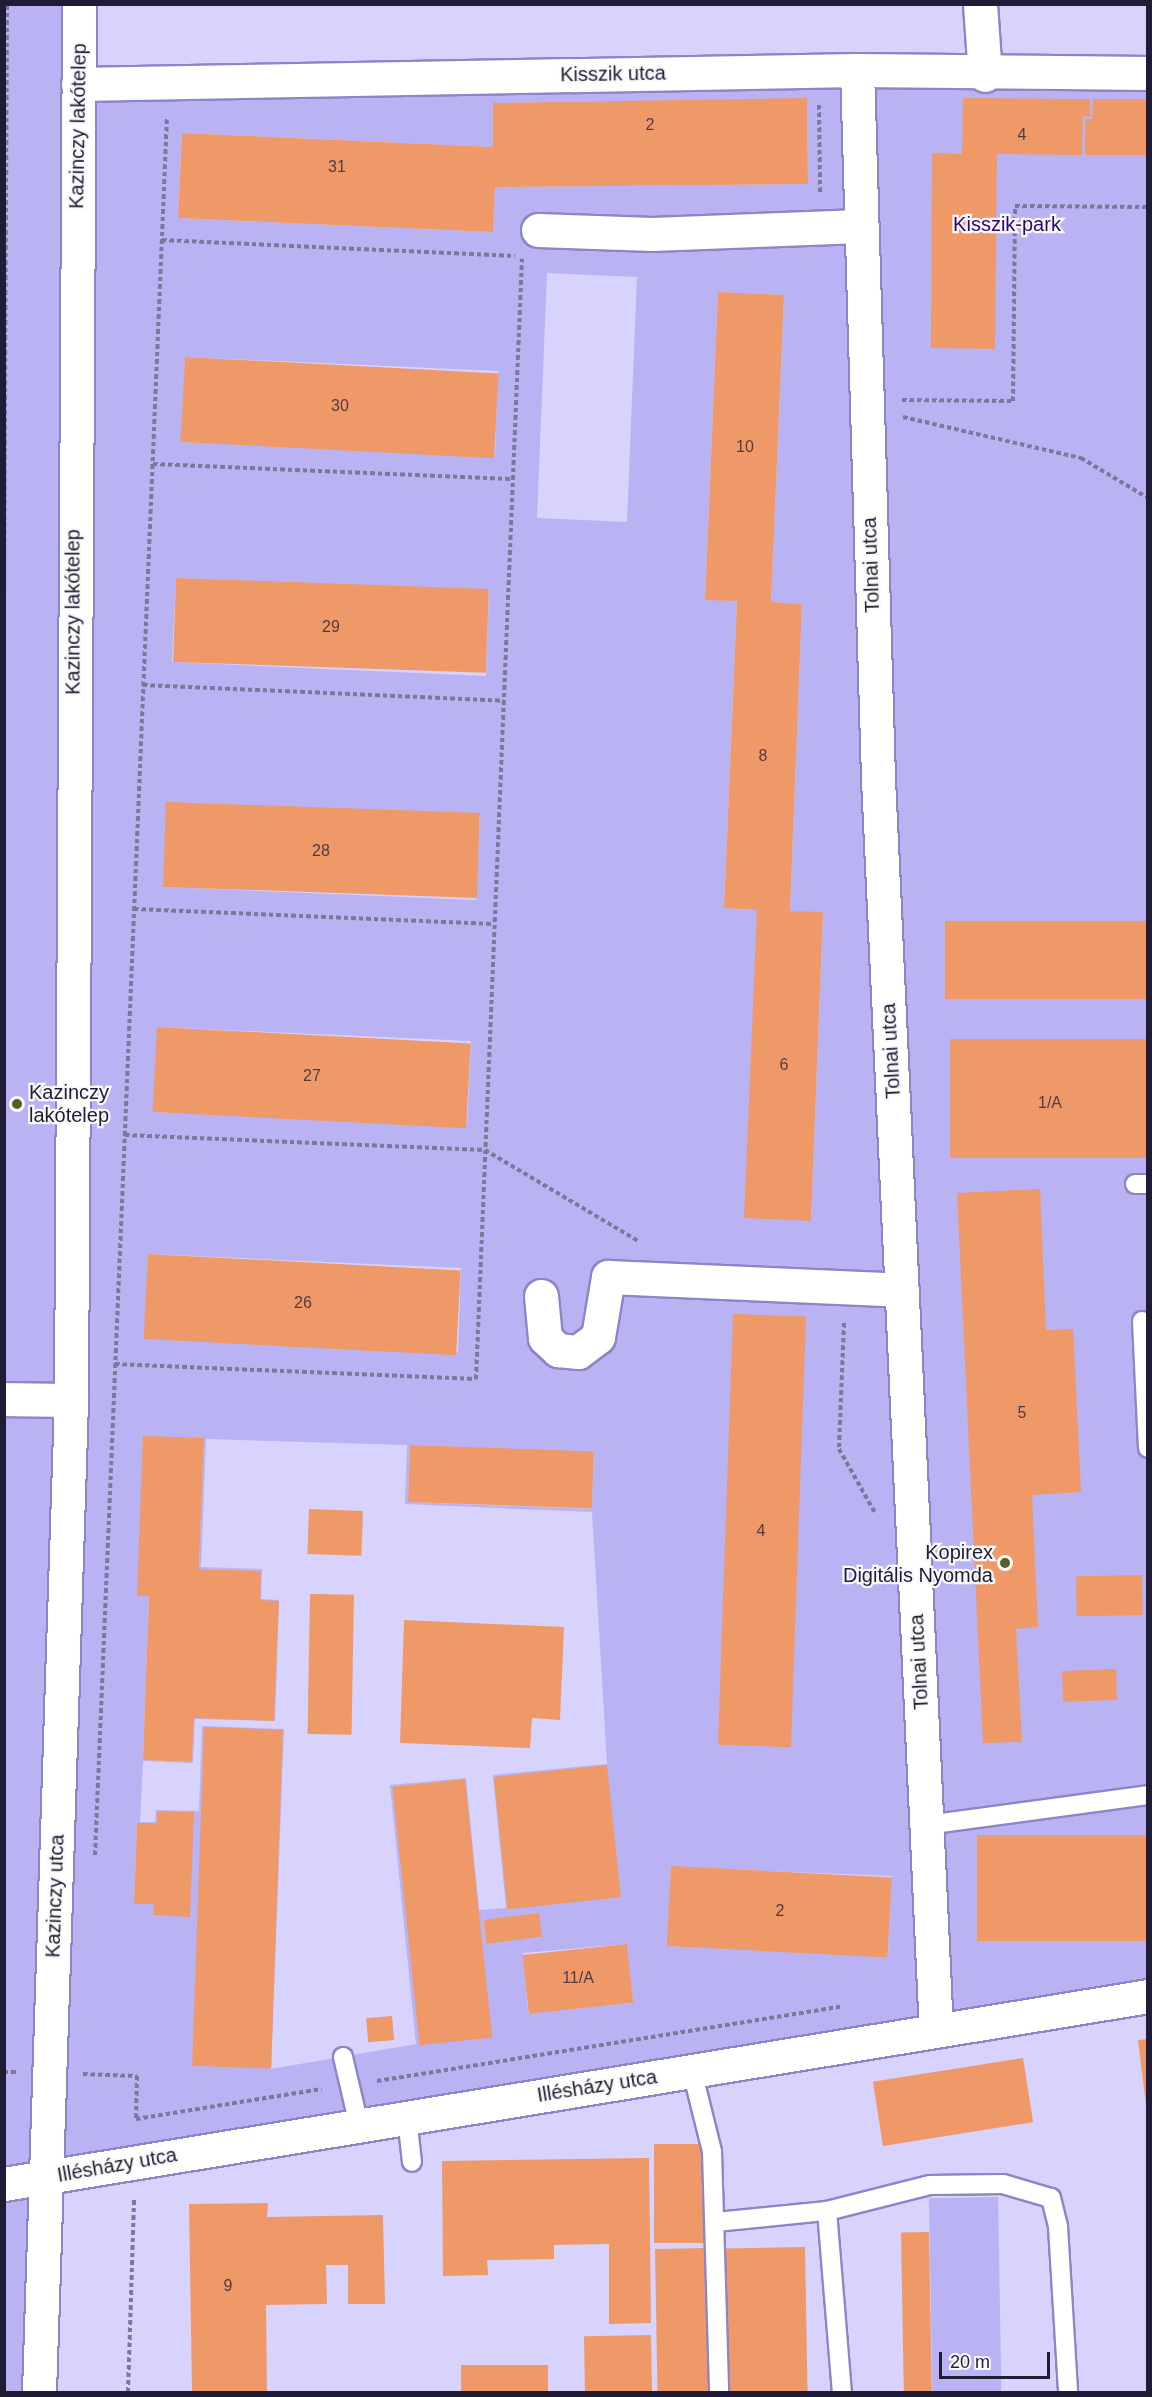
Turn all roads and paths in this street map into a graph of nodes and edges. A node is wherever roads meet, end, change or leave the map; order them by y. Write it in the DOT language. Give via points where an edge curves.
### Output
graph roads {
  1 [pos="7,4"];
  2 [pos="79,4"];
  3 [pos="980,4"];
  4 [pos="857,70"];
  5 [pos="1148,73"];
  6 [pos="985,75"];
  7 [pos="78,84"];
  8 [pos="819,91"];
  9 [pos="167,112"];
  10 [pos="820,204"];
  11 [pos="1148,207"];
  12 [pos="860,226"];
  13 [pos="538,230"];
  14 [pos="162,240"];
  15 [pos="879,404"];
  16 [pos="153,464"];
  17 [pos="513,479"];
  18 [pos="1148,498"];
  19 [pos="4,602"];
  20 [pos="144,685"];
  21 [pos="504,700"];
  22 [pos="134,909"];
  23 [pos="494,924"];
  24 [pos="125,1135"];
  25 [pos="485,1150"];
  26 [pos="646,1245"];
  27 [pos="902,1290"];
  28 [pos="541,1296"];
  29 [pos="1142,1321"];
  30 [pos="115,1364"];
  31 [pos="4,1399"];
  32 [pos="71,1400"];
  33 [pos="1148,1448"];
  34 [pos="1148,1795"];
  35 [pos="927,1825"];
  36 [pos="95,1863"];
  37 [pos="1148,1996"];
  38 [pos="848,2006"];
  39 [pos="936,2031"];
  40 [pos="343,2057"];
  41 [pos="86,2063"];
  42 [pos="692,2071"];
  43 [pos="4,2072"];
  44 [pos="49,2073"];
  45 [pos="86,2074"];
  46 [pos="350,2085"];
  47 [pos="407,2117"];
  48 [pos="136,2119"];
  49 [pos="359,2125"];
  50 [pos="134,2162"];
  51 [pos="412,2162"];
  52 [pos="47,2178"];
  53 [pos="4,2184"];
  54 [pos="827,2211"];
  55 [pos="716,2222"];
  56 [pos="39,2392"];
  57 [pos="128,2392"];
  58 [pos="718,2392"];
  59 [pos="842,2392"];
  60 [pos="1068,2392"];
  1 -- 19 [label="path"];
  2 -- 7 [label="street, Kazinczy lakótelep"];
  3 -- 6 [label="street"];
  4 -- 6 [label="street, Kisszik utca"];
  4 -- 7 [label="street, Kisszik utca"];
  4 -- 12 [label="street, Tolnai utca"];
  5 -- 6 [label="street, Kisszik utca"];
  7 -- 32 [label="street, Kazinczy lakótelep"];
  8 -- 10 [label="path"];
  9 -- 14 [label="path"];
  11 -- 15 [label="path" via="1015,206 1014,401"];
  12 -- 13 [label="street" via="652,234"];
  12 -- 15 [label="street, Tolnai utca"];
  14 -- 16 [label="path"];
  14 -- 17 [label="path" via="522,256"];
  15 -- 18 [label="path" via="1081,458"];
  15 -- 27 [label="street, Tolnai utca"];
  16 -- 17 [label="path"];
  16 -- 20 [label="path"];
  17 -- 21 [label="path"];
  20 -- 21 [label="path"];
  20 -- 22 [label="path"];
  21 -- 23 [label="path"];
  22 -- 23 [label="path"];
  22 -- 24 [label="path"];
  23 -- 25 [label="path"];
  24 -- 25 [label="path"];
  24 -- 30 [label="path"];
  25 -- 26 [label="path"];
  25 -- 30 [label="path" via="476,1379"];
  27 -- 28 [label="street" via="608,1277 598,1337 579,1352 558,1350 545,1338"];
  27 -- 35 [label="street, Tolnai utca"];
  29 -- 33 [label="lane"];
  30 -- 36 [label="path"];
  31 -- 32 [label="street"];
  32 -- 44 [label="street, Kazinczy utca"];
  34 -- 35 [label="lane"];
  35 -- 39 [label="street, Tolnai utca"];
  37 -- 39 [label="street, Illésházy utca"];
  38 -- 46 [label="path"];
  39 -- 42 [label="street, Illésházy utca"];
  40 -- 46 [label="lane"];
  41 -- 45 [label="path"];
  42 -- 47 [label="street, Illésházy utca"];
  42 -- 55 [label="lane" via="712,2151"];
  43 -- 44 [label="path"];
  44 -- 45 [label="path"];
  44 -- 52 [label="street, Kazinczy utca"];
  45 -- 48 [label="path" via="137,2076"];
  46 -- 48 [label="path"];
  46 -- 49 [label="lane"];
  47 -- 49 [label="street, Illésházy utca"];
  47 -- 51 [label="lane"];
  48 -- 50 [label="path"];
  49 -- 50 [label="street, Illésházy utca"];
  50 -- 52 [label="street, Illésházy utca"];
  50 -- 57 [label="path"];
  52 -- 53 [label="street, Illésházy utca"];
  52 -- 56 [label="street, Kazinczy utca"];
  54 -- 55 [label="lane"];
  54 -- 59 [label="lane"];
  54 -- 60 [label="lane" via="930,2185 1003,2184 1051,2198 1058,2227"];
  55 -- 58 [label="lane"];
}
